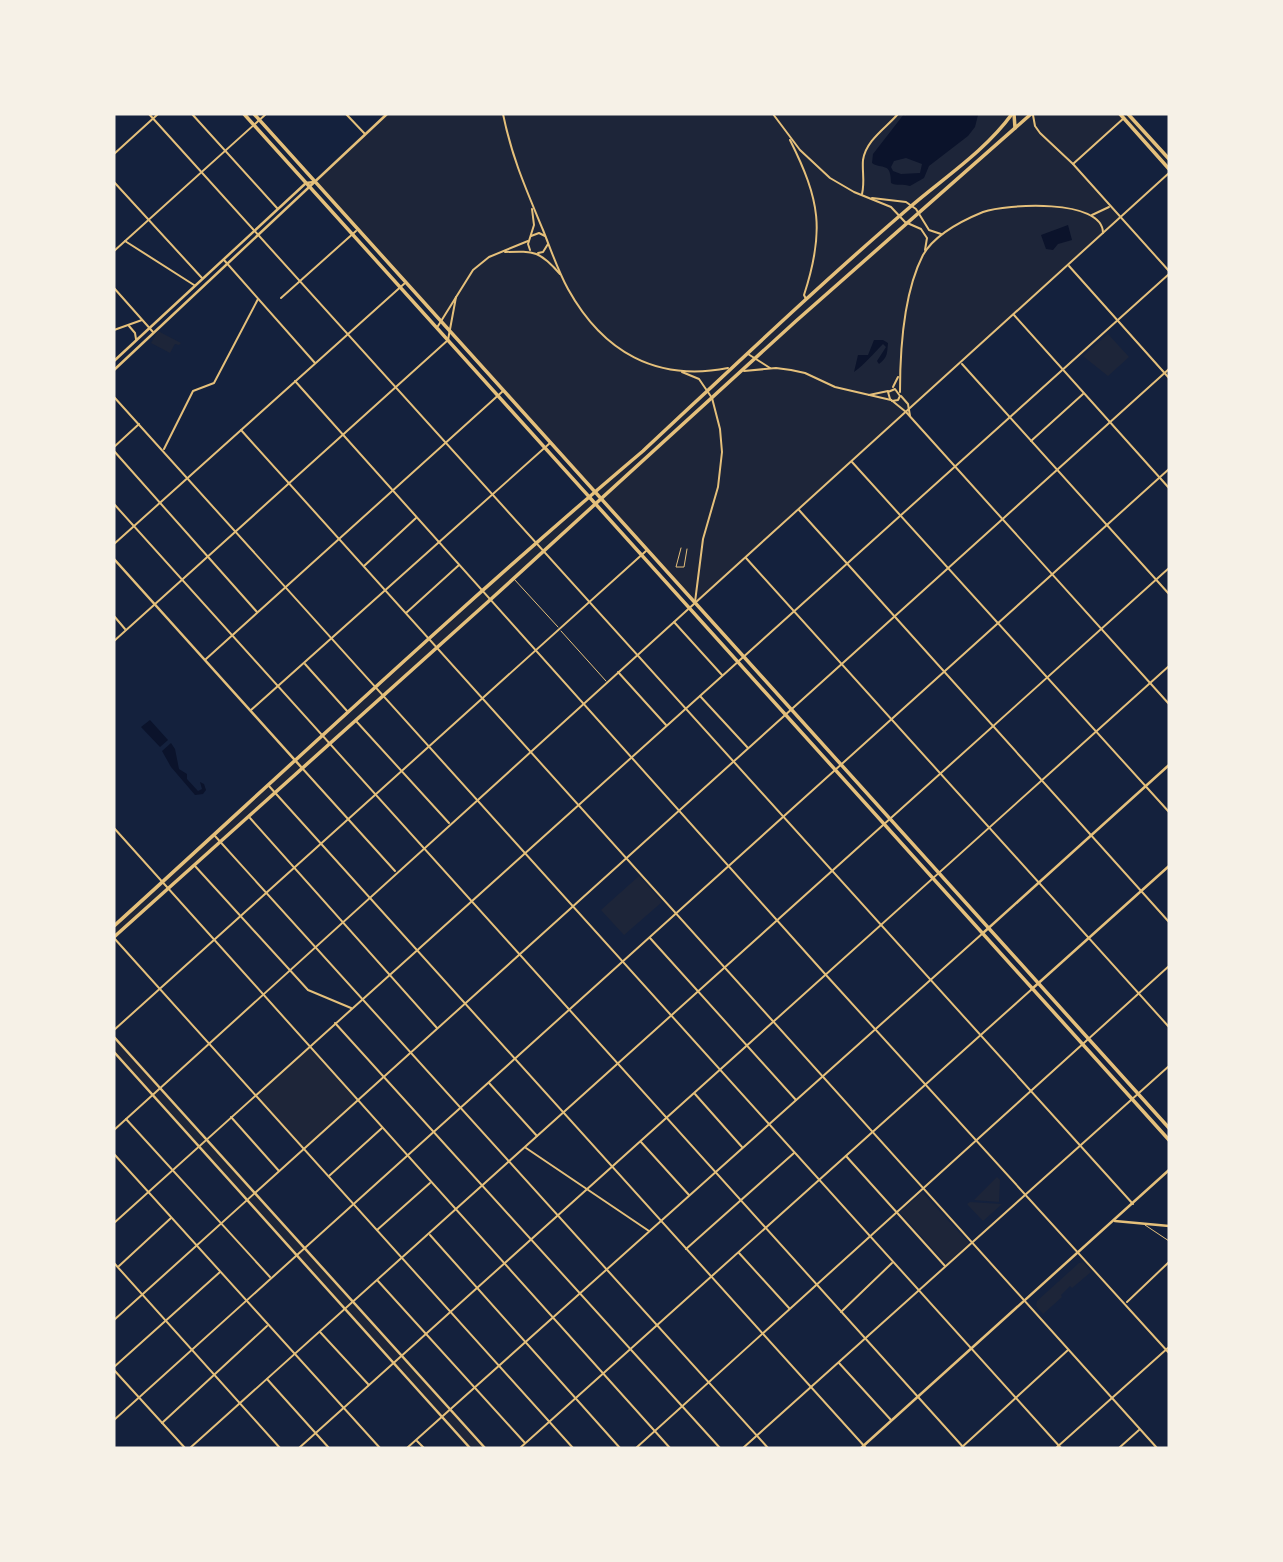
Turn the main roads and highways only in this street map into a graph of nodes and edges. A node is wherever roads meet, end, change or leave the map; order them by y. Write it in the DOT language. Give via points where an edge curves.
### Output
graph roads {
  1 [pos="244,114"];
  2 [pos="254,114"];
  3 [pos="387,114"];
  4 [pos="1013,114"];
  5 [pos="1032,114"];
  6 [pos="1120,114"];
  7 [pos="1129,114"];
  8 [pos="1015,128"];
  9 [pos="1169,159"];
  10 [pos="1169,171"];
  11 [pos="315,181"];
  12 [pos="306,183"];
  13 [pos="310,188"];
  14 [pos="114,361"];
  15 [pos="114,370"];
  16 [pos="595,491"];
  17 [pos="589,497"];
  18 [pos="601,498"];
  19 [pos="595,504"];
  20 [pos="114,559"];
  21 [pos="296,761"];
  22 [pos="1169,765"];
  23 [pos="302,768"];
  24 [pos="1169,866"];
  25 [pos="114,926"];
  26 [pos="988,928"];
  27 [pos="983,933"];
  28 [pos="114,937"];
  29 [pos="1038,983"];
  30 [pos="1033,988"];
  31 [pos="114,1037"];
  32 [pos="114,1052"];
  33 [pos="1169,1128"];
  34 [pos="1169,1140"];
  35 [pos="1169,1170"];
  36 [pos="1115,1221"];
  37 [pos="1169,1226"];
  38 [pos="470,1448"];
  39 [pos="485,1448"];
  40 [pos="864,1448"];
  1 -- 12 [label="main road"];
  2 -- 11 [label="main road"];
  3 -- 11 [label="main road"];
  4 -- 8 [label="main road"];
  4 -- 16 [label="main road" via="981,148"];
  5 -- 8 [label="main road"];
  6 -- 10 [label="main road"];
  7 -- 9 [label="main road"];
  8 -- 18 [label="main road"];
  11 -- 12 [label="main road"];
  11 -- 13 [label="main road"];
  11 -- 16 [label="main road"];
  12 -- 13 [label="main road"];
  12 -- 14 [label="main road"];
  13 -- 15 [label="main road"];
  13 -- 17 [label="main road"];
  16 -- 17 [label="main road"];
  16 -- 18 [label="main road"];
  17 -- 19 [label="main road"];
  17 -- 21 [label="main road"];
  18 -- 19 [label="main road"];
  18 -- 26 [label="main road"];
  19 -- 23 [label="main road"];
  19 -- 27 [label="main road"];
  20 -- 21 [label="main road"];
  21 -- 23 [label="main road"];
  21 -- 25 [label="main road"];
  22 -- 26 [label="main road"];
  23 -- 28 [label="main road"];
  24 -- 29 [label="main road"];
  26 -- 27 [label="main road"];
  26 -- 29 [label="main road"];
  27 -- 30 [label="main road"];
  29 -- 30 [label="main road"];
  29 -- 33 [label="main road"];
  30 -- 34 [label="main road"];
  31 -- 39 [label="main road"];
  32 -- 38 [label="main road"];
  35 -- 36 [label="main road"];
  36 -- 37 [label="main road"];
  36 -- 40 [label="main road"];
}
